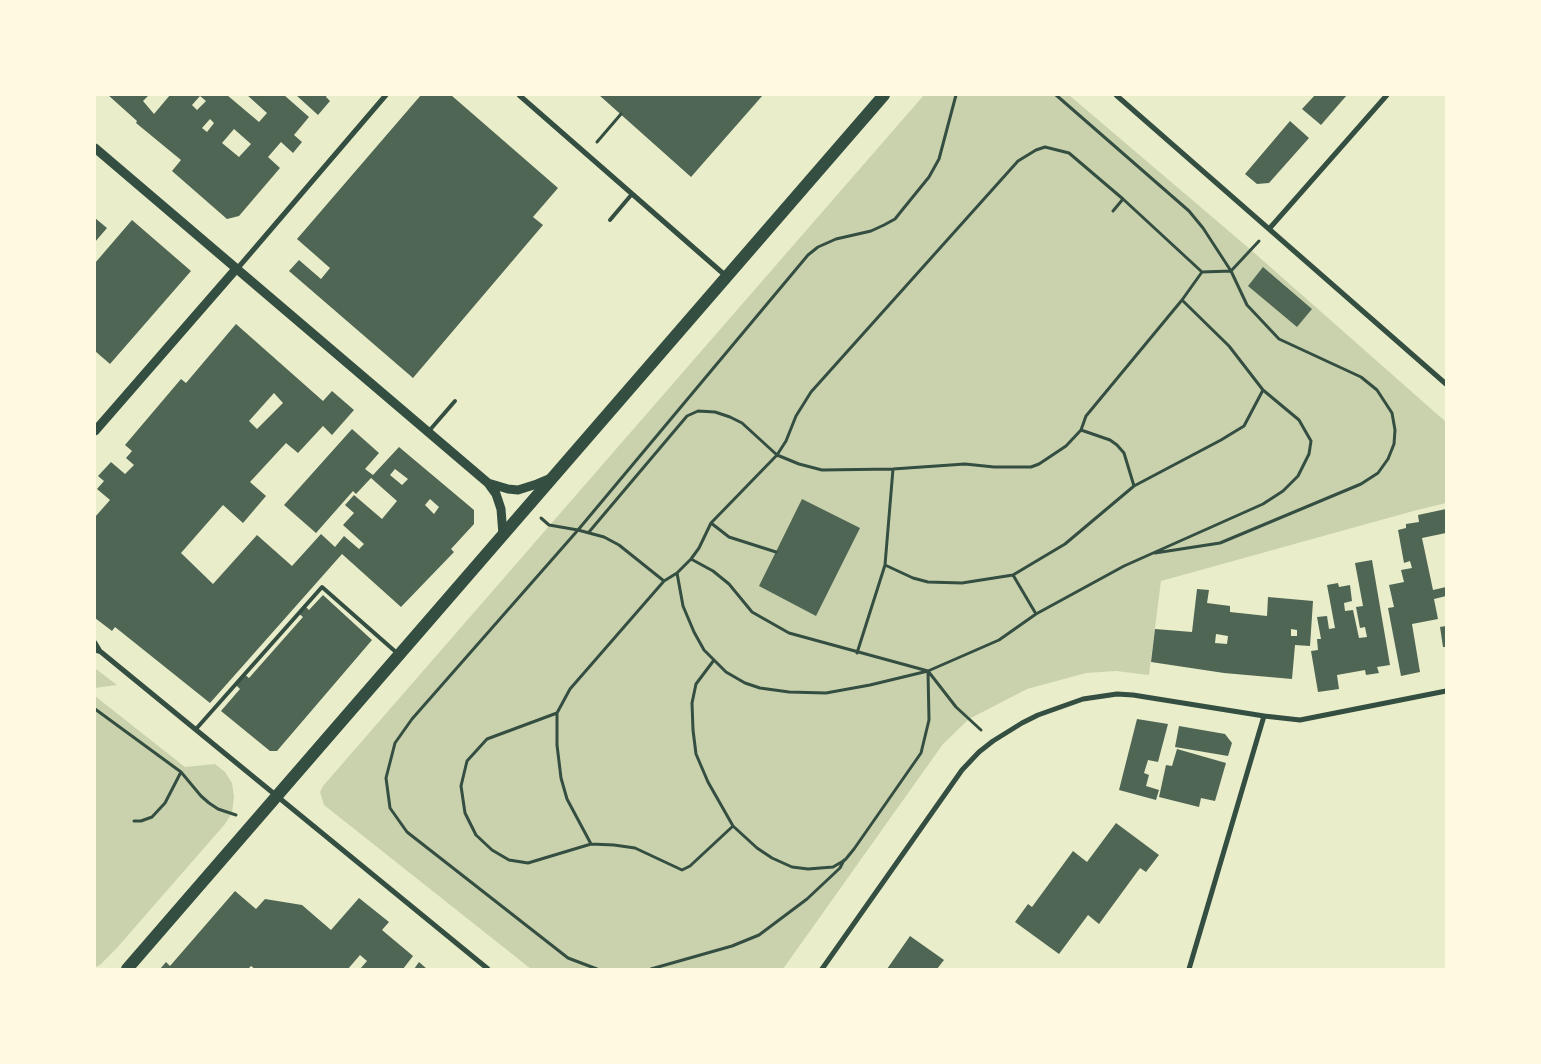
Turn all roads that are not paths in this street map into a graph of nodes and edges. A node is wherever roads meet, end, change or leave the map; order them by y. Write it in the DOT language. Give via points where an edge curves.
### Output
graph roads {
  1 [pos="386,95"];
  2 [pos="519,95"];
  3 [pos="884,95"];
  4 [pos="1116,95"];
  5 [pos="1387,95"];
  6 [pos="95,148"];
  7 [pos="632,194"];
  8 [pos="610,220"];
  9 [pos="1269,229"];
  10 [pos="236,269"];
  11 [pos="727,277"];
  12 [pos="1446,384"];
  13 [pos="455,401"];
  14 [pos="95,431"];
  15 [pos="428,432"];
  16 [pos="554,476"];
  17 [pos="488,483"];
  18 [pos="503,535"];
  19 [pos="95,642"];
  20 [pos="95,650"];
  21 [pos="101,652"];
  22 [pos="399,655"];
  23 [pos="1446,691"];
  24 [pos="1264,716"];
  25 [pos="196,729"];
  26 [pos="277,795"];
  27 [pos="127,969"];
  28 [pos="488,969"];
  29 [pos="822,969"];
  30 [pos="1189,969"];
  1 -- 10 [label="street"];
  2 -- 7 [label="street"];
  3 -- 11 [label="main road"];
  4 -- 9 [label="street"];
  5 -- 9 [label="street"];
  6 -- 10 [label="street"];
  7 -- 8 [label="lane"];
  7 -- 11 [label="street"];
  9 -- 12 [label="street"];
  10 -- 14 [label="street"];
  10 -- 15 [label="street"];
  11 -- 16 [label="main road"];
  13 -- 15 [label="lane"];
  15 -- 17 [label="street"];
  16 -- 17 [label="street" via="518,490"];
  16 -- 18 [label="main road"];
  17 -- 18 [label="street" via="501,508"];
  18 -- 22 [label="main road"];
  19 -- 21 [label="lane"];
  20 -- 21 [label="street"];
  21 -- 25 [label="street"];
  22 -- 25 [label="lane" via="322,587"];
  22 -- 26 [label="main road"];
  23 -- 24 [label="street" via="1300,720"];
  24 -- 29 [label="street" via="1117,694 1082,699 1022,723 993,740 953,782"];
  24 -- 30 [label="street"];
  25 -- 26 [label="street"];
  26 -- 27 [label="main road"];
  26 -- 28 [label="street"];
}
